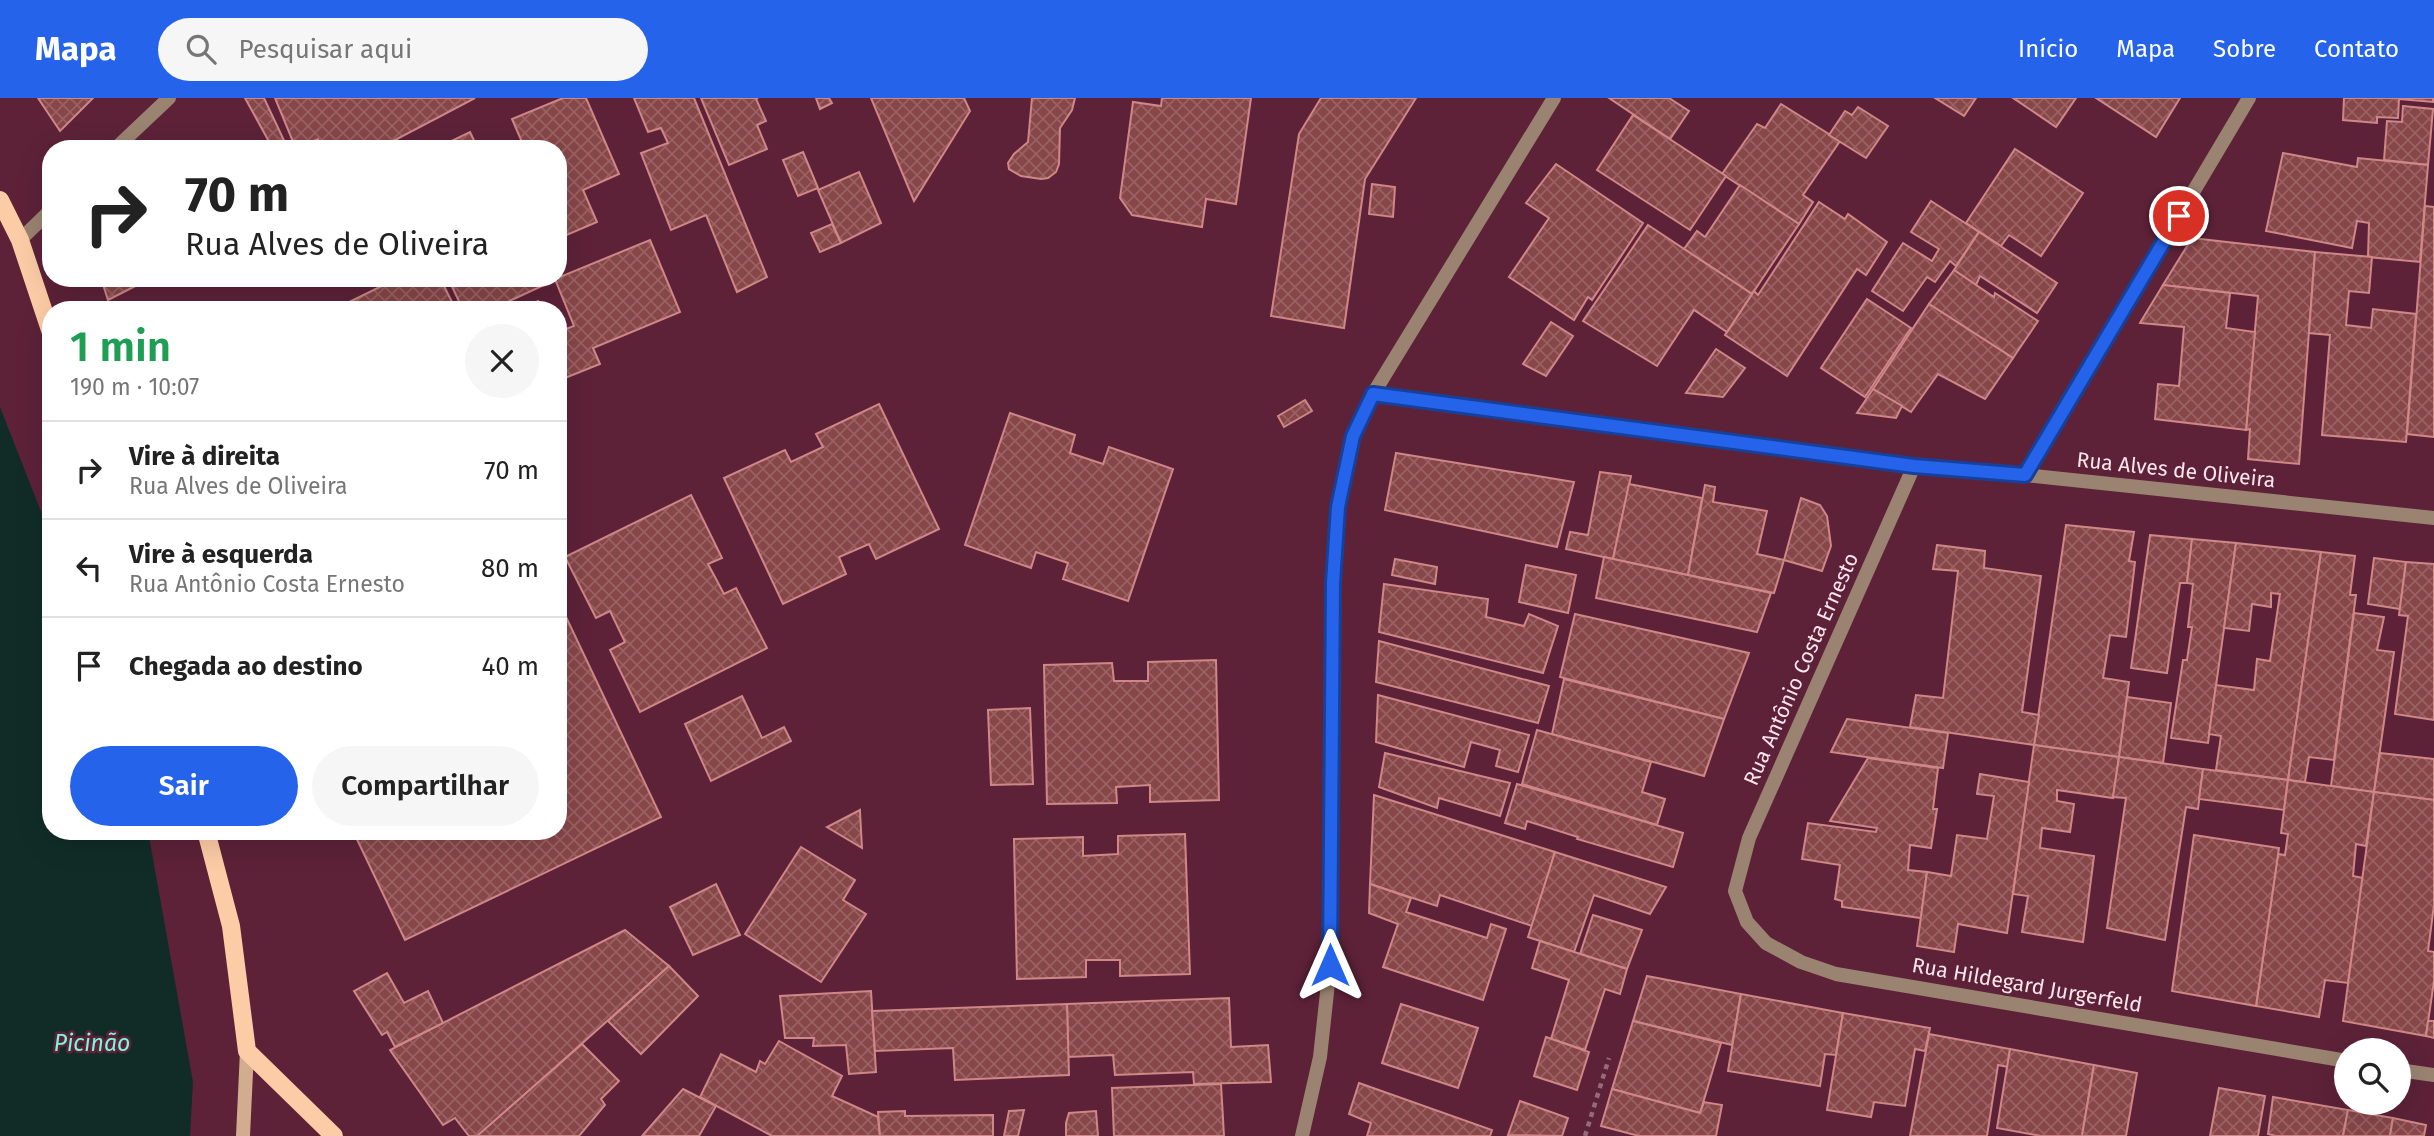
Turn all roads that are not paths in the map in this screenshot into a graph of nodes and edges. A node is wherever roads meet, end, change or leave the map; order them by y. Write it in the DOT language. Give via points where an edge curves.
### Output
graph roads {
  1 [pos="169,98"];
  2 [pos="1554,98"];
  3 [pos="2249,98"];
  4 [pos="125,140"];
  5 [pos="0,200"];
  6 [pos="42,219"];
  7 [pos="20,240"];
  8 [pos="42,306"];
  9 [pos="1373,394"];
  10 [pos="1914,466"];
  11 [pos="2025,475"];
  12 [pos="2434,518"];
  13 [pos="208,840"];
  14 [pos="1735,891"];
  15 [pos="247,1051"];
  16 [pos="2334,1059"];
  17 [pos="2411,1072"];
  18 [pos="2434,1075"];
  19 [pos="243,1136"];
  20 [pos="334,1136"];
  21 [pos="1302,1136"];
  1 -- 4 [label="street"];
  2 -- 9 [label="street"];
  3 -- 11 [label="street"];
  5 -- 7 [label="main road"];
  6 -- 7 [label="street"];
  7 -- 8 [label="main road"];
  9 -- 10 [label="street, Rua Alves de Oliveira"];
  9 -- 21 [label="street" via="1353,436 1338,507 1333,583 1330,965 1320,1057"];
  10 -- 11 [label="street, Rua Alves de Oliveira"];
  10 -- 14 [label="street, Rua Antônio Costa Ernesto" via="1749,838"];
  11 -- 12 [label="street, Rua Alves de Oliveira"];
  13 -- 15 [label="main road" via="231,926"];
  14 -- 16 [label="street, Rua Hildegard Jurgerfeld" via="1748,922 1766,943 1836,974"];
  15 -- 19 [label="main road"];
  15 -- 20 [label="main road"];
  17 -- 18 [label="street"];
}
